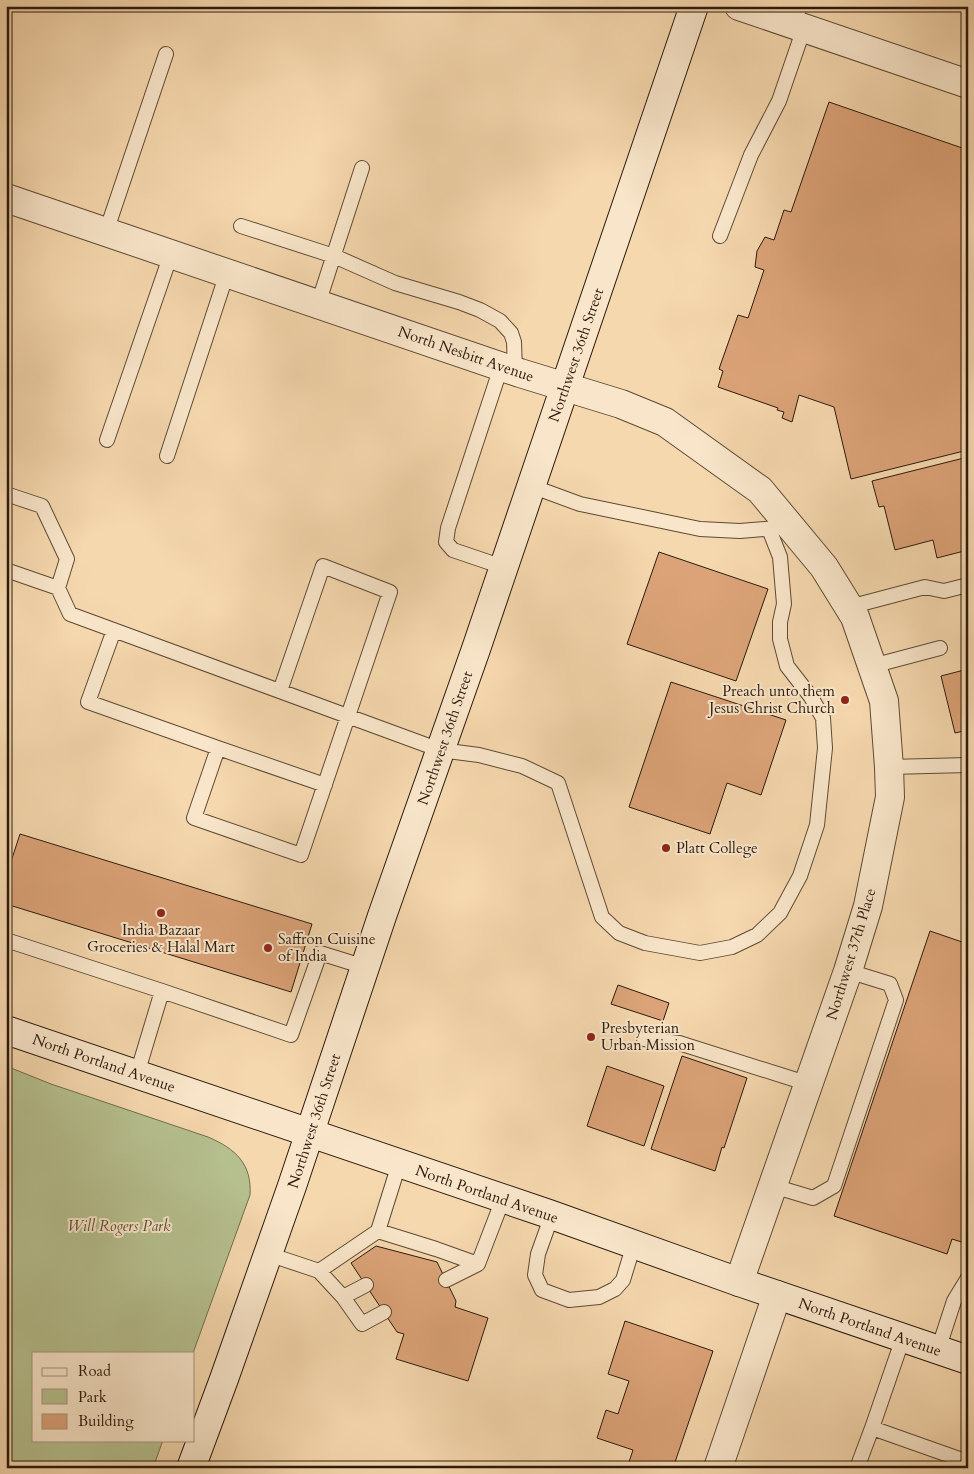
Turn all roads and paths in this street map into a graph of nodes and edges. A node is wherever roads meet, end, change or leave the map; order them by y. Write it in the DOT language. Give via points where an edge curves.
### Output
graph roads {
  1 [pos="694,6"];
  2 [pos="739,6"];
  3 [pos="799,20"];
  4 [pos="166,54"];
  5 [pos="967,82"];
  6 [pos="362,168"];
  7 [pos="6,198"];
  8 [pos="241,226"];
  9 [pos="106,232"];
  10 [pos="720,236"];
  11 [pos="171,254"];
  12 [pos="334,256"];
  13 [pos="227,273"];
  14 [pos="318,304"];
  15 [pos="508,369"];
  16 [pos="565,386"];
  17 [pos="107,440"];
  18 [pos="167,456"];
  19 [pos="531,486"];
  20 [pos="6,494"];
  21 [pos="779,527"];
  22 [pos="503,568"];
  23 [pos="6,570"];
  24 [pos="968,586"];
  25 [pos="58,588"];
  26 [pos="852,612"];
  27 [pos="114,630"];
  28 [pos="940,648"];
  29 [pos="872,666"];
  30 [pos="280,692"];
  31 [pos="348,716"];
  32 [pos="218,748"];
  33 [pos="440,750"];
  34 [pos="968,765"];
  35 [pos="889,767"];
  36 [pos="325,785"];
  37 [pos="6,940"];
  38 [pos="365,967"];
  39 [pos="848,971"];
  40 [pos="162,991"];
  41 [pos="6,1030"];
  42 [pos="644,1039"];
  43 [pos="137,1074"];
  44 [pos="810,1084"];
  45 [pos="309,1134"];
  46 [pos="399,1164"];
  47 [pos="773,1186"];
  48 [pos="503,1199"];
  49 [pos="552,1215"];
  50 [pos="378,1231"];
  51 [pos="634,1244"];
  52 [pos="436,1250"];
  53 [pos="268,1254"];
  54 [pos="422,1258"];
  55 [pos="478,1264"];
  56 [pos="319,1271"];
  57 [pos="968,1278"];
  58 [pos="446,1280"];
  59 [pos="739,1282"];
  60 [pos="366,1286"];
  61 [pos="777,1295"];
  62 [pos="343,1298"];
  63 [pos="384,1312"];
  64 [pos="903,1338"];
  65 [pos="938,1350"];
  66 [pos="968,1360"];
  67 [pos="872,1428"];
  68 [pos="968,1462"];
  69 [pos="191,1468"];
  70 [pos="718,1468"];
  71 [pos="857,1468"];
  1 -- 16 [label="main road, Northwest 36th Street"];
  2 -- 3 [label="main road"];
  3 -- 5 [label="main road"];
  3 -- 10 [label="lane" via="779,101 751,155"];
  4 -- 9 [label="lane"];
  6 -- 12 [label="lane"];
  7 -- 9 [label="main road, North Nesbitt Avenue"];
  8 -- 12 [label="lane"];
  9 -- 11 [label="main road, North Nesbitt Avenue"];
  11 -- 13 [label="main road, North Nesbitt Avenue"];
  11 -- 17 [label="lane"];
  12 -- 14 [label="lane"];
  12 -- 15 [label="lane" via="395,283 480,310 500,321 514,342"];
  13 -- 14 [label="main road, North Nesbitt Avenue"];
  13 -- 18 [label="lane"];
  14 -- 15 [label="main road, North Nesbitt Avenue"];
  15 -- 16 [label="main road, North Nesbitt Avenue"];
  15 -- 22 [label="lane" via="448,528 446,542 452,550"];
  16 -- 19 [label="main road, Northwest 36th Street"];
  16 -- 21 [label="main road, North Nesbitt Avenue" via="665,422 760,490"];
  19 -- 21 [label="lane" via="580,504 700,529 740,532"];
  19 -- 22 [label="main road, Northwest 36th Street"];
  20 -- 25 [label="lane" via="42,506 67,559"];
  21 -- 26 [label="main road, North Nesbitt Avenue" via="824,567"];
  21 -- 33 [label="lane" via="784,604 780,639 787,666 823,718 825,748 817,825 800,876 780,913 757,935 732,947 700,953 644,943 618,933 602,917 558,782 522,766 479,754"];
  22 -- 33 [label="main road, Northwest 36th Street"];
  23 -- 25 [label="lane"];
  24 -- 26 [label="lane" via="944,591 925,587"];
  25 -- 27 [label="lane" via="70,614"];
  26 -- 29 [label="main road, Northwest 37th Place"];
  27 -- 30 [label="lane"];
  27 -- 32 [label="lane" via="88,702"];
  28 -- 29 [label="lane"];
  29 -- 35 [label="main road, Northwest 37th Place" via="884,701"];
  30 -- 31 [label="lane"];
  30 -- 31 [label="lane" via="323,566 390,592"];
  31 -- 33 [label="lane"];
  31 -- 36 [label="lane"];
  32 -- 36 [label="lane"];
  32 -- 36 [label="lane" via="194,818 301,854"];
  33 -- 38 [label="main road, Northwest 36th Street"];
  34 -- 35 [label="lane"];
  35 -- 39 [label="main road, Northwest 37th Place" via="890,797 868,906"];
  37 -- 40 [label="lane"];
  38 -- 40 [label="lane" via="320,953 291,1035"];
  38 -- 45 [label="main road, Northwest 36th Street"];
  39 -- 44 [label="main road, Northwest 37th Place"];
  39 -- 47 [label="lane" via="890,984 896,1000 834,1186 813,1198"];
  40 -- 43 [label="lane"];
  41 -- 43 [label="main road, North Portland Avenue"];
  42 -- 44 [label="lane" via="679,1043"];
  43 -- 45 [label="main road, North Portland Avenue"];
  44 -- 47 [label="main road, Northwest 37th Place"];
  45 -- 46 [label="main road, North Portland Avenue"];
  45 -- 53 [label="main road, Northwest 36th Street"];
  46 -- 48 [label="main road, North Portland Avenue"];
  46 -- 50 [label="lane"];
  47 -- 59 [label="main road, Northwest 37th Place"];
  48 -- 49 [label="main road, North Portland Avenue"];
  48 -- 55 [label="lane"];
  49 -- 51 [label="main road, North Portland Avenue"];
  49 -- 51 [label="lane" via="538,1254 535,1275 542,1290 560,1297 569,1300 599,1297 615,1289 623,1280"];
  50 -- 52 [label="lane"];
  50 -- 56 [label="lane"];
  51 -- 59 [label="main road, North Portland Avenue"];
  52 -- 54 [label="lane"];
  52 -- 55 [label="lane"];
  53 -- 56 [label="lane"];
  53 -- 69 [label="main road, Northwest 36th Street"];
  55 -- 58 [label="lane"];
  56 -- 62 [label="lane"];
  57 -- 65 [label="lane" via="954,1301"];
  59 -- 61 [label="main road, North Portland Avenue"];
  60 -- 62 [label="lane"];
  61 -- 64 [label="main road, North Portland Avenue"];
  61 -- 70 [label="main road"];
  62 -- 63 [label="lane" via="362,1324"];
  64 -- 65 [label="main road, North Portland Avenue"];
  64 -- 67 [label="lane"];
  65 -- 66 [label="main road, North Portland Avenue"];
  67 -- 68 [label="lane"];
  67 -- 71 [label="lane"];
}
